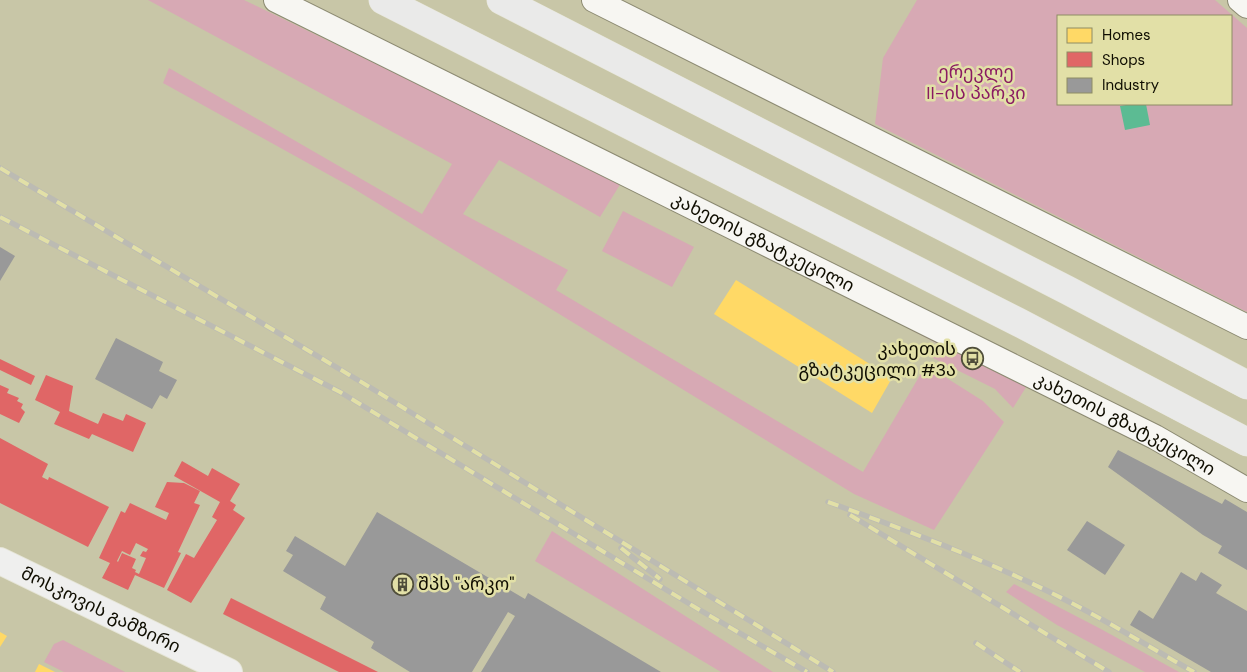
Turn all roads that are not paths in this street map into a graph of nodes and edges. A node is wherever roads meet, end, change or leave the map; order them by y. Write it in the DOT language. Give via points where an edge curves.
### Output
graph roads {
  1 [pos="276,0"];
  2 [pos="383,0"];
  3 [pos="501,0"];
  4 [pos="594,0"];
  5 [pos="1240,0"];
  6 [pos="1247,6"];
  7 [pos="1247,327"];
  8 [pos="1247,385"];
  9 [pos="1247,442"];
  10 [pos="1247,490"];
  11 [pos="0,561"];
  12 [pos="229,672"];
  1 -- 10 [label="street, კახეთის გზატკეცილი" via="1155,437"];
  2 -- 9 [label="highway"];
  3 -- 8 [label="highway"];
  4 -- 7 [label="street"];
  5 -- 6 [label="street"];
  11 -- 12 [label="main road, მოსკოვის გამზირი"];
}
